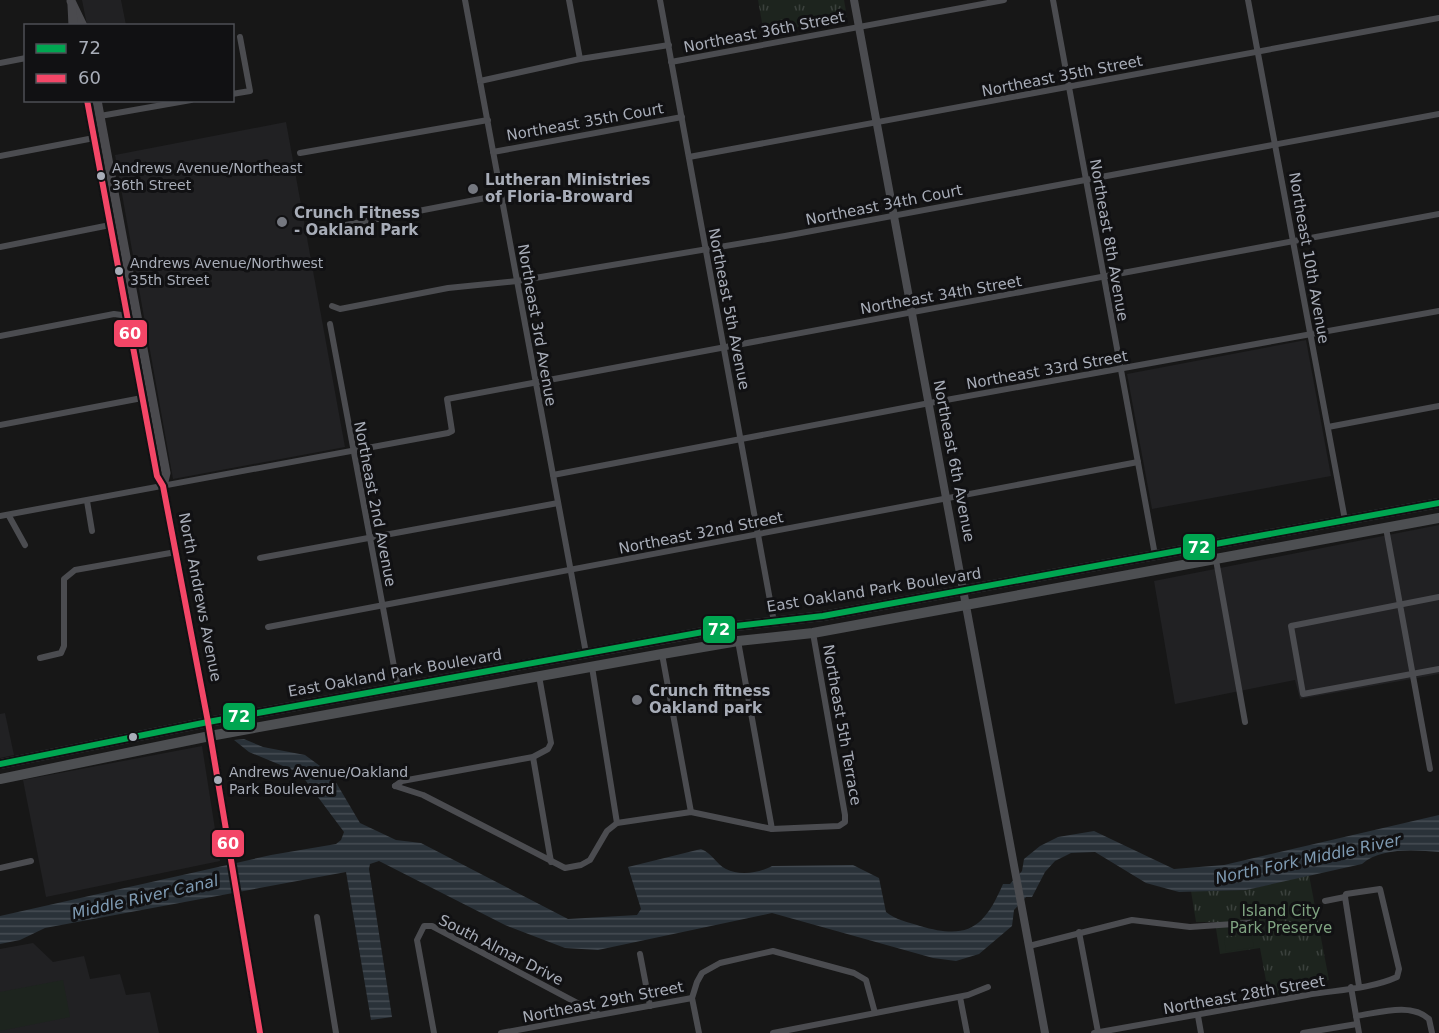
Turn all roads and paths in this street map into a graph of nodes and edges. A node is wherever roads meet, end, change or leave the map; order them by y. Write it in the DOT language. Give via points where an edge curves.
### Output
graph roads {
  1 [pos="71,0"];
  2 [pos="465,0"];
  3 [pos="569,0"];
  4 [pos="660,0"];
  5 [pos="854,0"];
  6 [pos="1004,0"];
  7 [pos="1053,0"];
  8 [pos="1248,0"];
  9 [pos="1439,18"];
  10 [pos="73,24"];
  11 [pos="82,24"];
  12 [pos="859,26"];
  13 [pos="240,37"];
  14 [pos="669,45"];
  15 [pos="1258,51"];
  16 [pos="24,58"];
  17 [pos="580,59"];
  18 [pos="671,62"];
  19 [pos="0,63"];
  20 [pos="480,81"];
  21 [pos="1069,87"];
  22 [pos="234,94"];
  23 [pos="90,102"];
  24 [pos="174,102"];
  25 [pos="1439,114"];
  26 [pos="100,116"];
  27 [pos="682,117"];
  28 [pos="488,120"];
  29 [pos="877,122"];
  30 [pos="94,138"];
  31 [pos="105,146"];
  32 [pos="1277,146"];
  33 [pos="493,152"];
  34 [pos="300,153"];
  35 [pos="0,156"];
  36 [pos="689,157"];
  37 [pos="1086,179"];
  38 [pos="501,195"];
  39 [pos="1439,214"];
  40 [pos="894,215"];
  41 [pos="110,225"];
  42 [pos="315,231"];
  43 [pos="1294,240"];
  44 [pos="0,247"];
  45 [pos="706,249"];
  46 [pos="1104,277"];
  47 [pos="517,281"];
  48 [pos="130,305"];
  49 [pos="332,306"];
  50 [pos="1439,311"];
  51 [pos="912,312"];
  52 [pos="114,314"];
  53 [pos="132,316"];
  54 [pos="330,324"];
  55 [pos="1311,335"];
  56 [pos="0,336"];
  57 [pos="724,347"];
  58 [pos="1121,368"];
  59 [pos="536,381"];
  60 [pos="142,398"];
  61 [pos="929,403"];
  62 [pos="1439,406"];
  63 [pos="0,425"];
  64 [pos="1328,427"];
  65 [pos="741,441"];
  66 [pos="352,451"];
  67 [pos="1138,462"];
  68 [pos="553,475"];
  69 [pos="163,486"];
  70 [pos="947,498"];
  71 [pos="87,501"];
  72 [pos="558,503"];
  73 [pos="1439,503"];
  74 [pos="1439,510"];
  75 [pos="0,516"];
  76 [pos="9,516"];
  77 [pos="1439,518"];
  78 [pos="1345,520"];
  79 [pos="1386,528"];
  80 [pos="92,531"];
  81 [pos="758,534"];
  82 [pos="370,536"];
  83 [pos="1222,543"];
  84 [pos="25,545"];
  85 [pos="1277,548"];
  86 [pos="1189,549"];
  87 [pos="176,552"];
  88 [pos="1155,555"];
  89 [pos="260,558"];
  90 [pos="1216,560"];
  91 [pos="1179,566"];
  92 [pos="571,571"];
  93 [pos="964,591"];
  94 [pos="1439,597"];
  95 [pos="1399,604"];
  96 [pos="967,605"];
  97 [pos="383,606"];
  98 [pos="774,622"];
  99 [pos="268,627"];
  100 [pos="813,633"];
  101 [pos="676,637"];
  102 [pos="751,639"];
  103 [pos="738,641"];
  104 [pos="586,653"];
  105 [pos="662,654"];
  106 [pos="40,658"];
  107 [pos="592,667"];
  108 [pos="1439,669"];
  109 [pos="570,671"];
  110 [pos="1412,674"];
  111 [pos="539,676"];
  112 [pos="455,677"];
  113 [pos="398,688"];
  114 [pos="443,694"];
  115 [pos="378,706"];
  116 [pos="208,722"];
  117 [pos="1245,722"];
  118 [pos="210,736"];
  119 [pos="533,757"];
  120 [pos="28,758"];
  121 [pos="0,764"];
  122 [pos="1430,769"];
  123 [pos="0,774"];
  124 [pos="0,779"];
  125 [pos="691,812"];
  126 [pos="617,823"];
  127 [pos="772,829"];
  128 [pos="31,861"];
  129 [pos="551,862"];
  130 [pos="0,868"];
  131 [pos="1344,897"];
  132 [pos="1325,901"];
  133 [pos="317,917"];
  134 [pos="1248,923"];
  135 [pos="1079,932"];
  136 [pos="1029,946"];
  137 [pos="640,954"];
  138 [pos="1359,986"];
  139 [pos="988,987"];
  140 [pos="1351,987"];
  141 [pos="960,997"];
  142 [pos="692,998"];
  143 [pos="650,1006"];
  144 [pos="875,1013"];
  145 [pos="598,1014"];
  146 [pos="1198,1016"];
  147 [pos="1356,1016"];
  148 [pos="1357,1024"];
  149 [pos="260,1033"];
  150 [pos="336,1033"];
  151 [pos="434,1033"];
  152 [pos="501,1033"];
  153 [pos="699,1033"];
  154 [pos="773,1033"];
  155 [pos="967,1033"];
  156 [pos="1045,1033"];
  157 [pos="1096,1033"];
  158 [pos="1201,1033"];
  159 [pos="1303,1033"];
  160 [pos="1359,1033"];
  161 [pos="1432,1033"];
  1 -- 10 [label="main road"];
  1 -- 11 [label="main road"];
  2 -- 20 [label="street, Northeast 3rd Avenue"];
  3 -- 17 [label="street"];
  4 -- 14 [label="street, Northeast 5th Avenue"];
  5 -- 12 [label="street, Northeast 6th Avenue"];
  6 -- 12 [label="street, Northeast 36th Street"];
  7 -- 21 [label="street, Northeast 8th Avenue"];
  8 -- 15 [label="street, Northeast 10th Avenue"];
  9 -- 15 [label="street, Northeast 35th Street"];
  12 -- 18 [label="street, Northeast 36th Street"];
  12 -- 29 [label="street, Northeast 6th Avenue"];
  13 -- 22 [label="street" via="250,91"];
  14 -- 17 [label="street, Northeast 36th Street"];
  14 -- 18 [label="street, Northeast 5th Avenue"];
  15 -- 21 [label="street, Northeast 35th Street"];
  15 -- 32 [label="street, Northeast 10th Avenue"];
  16 -- 19 [label="street"];
  17 -- 20 [label="street, Northeast 36th Street"];
  18 -- 27 [label="street, Northeast 5th Avenue"];
  20 -- 28 [label="street, Northeast 3rd Avenue"];
  21 -- 29 [label="street, Northeast 35th Street"];
  21 -- 37 [label="street, Northeast 8th Avenue"];
  23 -- 26 [label="main road, North Andrews Avenue"];
  23 -- 30 [label="main road, North Andrews Avenue"];
  24 -- 26 [label="street"];
  25 -- 32 [label="street, Northeast 34th Court"];
  26 -- 31 [label="main road, North Andrews Avenue"];
  27 -- 33 [label="street, Northeast 35th Court"];
  27 -- 36 [label="street, Northeast 5th Avenue"];
  28 -- 33 [label="street, Northeast 3rd Avenue"];
  28 -- 34 [label="street, Northeast 35th Court"];
  29 -- 36 [label="street, Northeast 35th Street"];
  29 -- 40 [label="street, Northeast 6th Avenue"];
  30 -- 31 [label="main road"];
  30 -- 35 [label="street"];
  30 -- 41 [label="main road, North Andrews Avenue"];
  31 -- 48 [label="main road, North Andrews Avenue"];
  32 -- 37 [label="street, Northeast 34th Court"];
  32 -- 43 [label="street, Northeast 10th Avenue"];
  33 -- 38 [label="street, Northeast 3rd Avenue"];
  36 -- 45 [label="street, Northeast 5th Avenue"];
  37 -- 40 [label="street, Northeast 34th Court"];
  37 -- 46 [label="street, Northeast 8th Avenue"];
  38 -- 42 [label="street"];
  38 -- 47 [label="street, Northeast 3rd Avenue"];
  39 -- 43 [label="street, Northeast 34th Street"];
  40 -- 45 [label="street, Northeast 34th Court"];
  40 -- 51 [label="street, Northeast 6th Avenue"];
  41 -- 44 [label="street"];
  41 -- 48 [label="main road, North Andrews Avenue"];
  43 -- 46 [label="street, Northeast 34th Street"];
  43 -- 55 [label="street, Northeast 10th Avenue"];
  45 -- 47 [label="street, Northeast 34th Court"];
  45 -- 57 [label="street, Northeast 5th Avenue"];
  46 -- 51 [label="street, Northeast 34th Street"];
  46 -- 58 [label="street, Northeast 8th Avenue"];
  47 -- 49 [label="street, Northeast 34th Court" via="448,288 340,309"];
  47 -- 59 [label="street, Northeast 3rd Avenue"];
  48 -- 52 [label="street"];
  48 -- 53 [label="main road, North Andrews Avenue"];
  50 -- 55 [label="street, Northeast 33rd Street"];
  51 -- 57 [label="street, Northeast 34th Street"];
  51 -- 61 [label="street, Northeast 6th Avenue"];
  52 -- 53 [label="street"];
  52 -- 56 [label="street"];
  53 -- 60 [label="main road, North Andrews Avenue"];
  53 -- 69 [label="main road, North Andrews Avenue" via="166,473"];
  54 -- 66 [label="street, Northeast 2nd Avenue"];
  55 -- 58 [label="street, Northeast 33rd Street"];
  55 -- 64 [label="street, Northeast 10th Avenue"];
  57 -- 59 [label="street, Northeast 34th Street"];
  57 -- 65 [label="street, Northeast 5th Avenue"];
  58 -- 61 [label="street, Northeast 33rd Street"];
  58 -- 67 [label="street, Northeast 8th Avenue"];
  59 -- 66 [label="street, Northeast 34th Street" via="447,399 452,424 448,433"];
  59 -- 68 [label="street, Northeast 3rd Avenue"];
  60 -- 63 [label="street"];
  60 -- 69 [label="main road, North Andrews Avenue" via="157,476"];
  61 -- 65 [label="street, Northeast 33rd Street"];
  61 -- 70 [label="street, Northeast 6th Avenue"];
  62 -- 64 [label="street"];
  64 -- 78 [label="street, Northeast 10th Avenue"];
  65 -- 68 [label="street, Northeast 33rd Street"];
  65 -- 81 [label="street, Northeast 5th Avenue"];
  66 -- 69 [label="street"];
  66 -- 82 [label="street, Northeast 2nd Avenue"];
  67 -- 70 [label="street, Northeast 32nd Street"];
  67 -- 88 [label="street, Northeast 8th Avenue"];
  68 -- 72 [label="street, Northeast 3rd Avenue"];
  69 -- 71 [label="street"];
  69 -- 87 [label="main road, North Andrews Avenue"];
  70 -- 81 [label="street, Northeast 32nd Street"];
  70 -- 93 [label="street, Northeast 6th Avenue"];
  71 -- 76 [label="street"];
  71 -- 80 [label="street"];
  72 -- 82 [label="street"];
  72 -- 92 [label="street, Northeast 3rd Avenue"];
  73 -- 78 [label="main road, East Oakland Park Boulevard"];
  74 -- 79 [label="main road" via="1396,517"];
  75 -- 76 [label="street"];
  76 -- 84 [label="street"];
  77 -- 79 [label="main road, East Oakland Park Boulevard"];
  78 -- 83 [label="main road, East Oakland Park Boulevard"];
  78 -- 85 [label="main road" via="1337,530 1290,539"];
  79 -- 85 [label="main road, East Oakland Park Boulevard"];
  79 -- 95 [label="street"];
  81 -- 92 [label="street, Northeast 32nd Street"];
  81 -- 98 [label="street, Northeast 5th Avenue"];
  82 -- 89 [label="street"];
  82 -- 97 [label="street, Northeast 2nd Avenue"];
  83 -- 86 [label="main road, East Oakland Park Boulevard"];
  83 -- 90 [label="main road"];
  85 -- 90 [label="main road, East Oakland Park Boulevard"];
  86 -- 88 [label="main road, East Oakland Park Boulevard"];
  86 -- 91 [label="main road" via="1187,561"];
  87 -- 106 [label="street" via="69,574 64,579 64,646 61,652"];
  87 -- 116 [label="main road, North Andrews Avenue"];
  88 -- 93 [label="main road, East Oakland Park Boulevard"];
  90 -- 91 [label="main road, East Oakland Park Boulevard"];
  90 -- 117 [label="street"];
  91 -- 96 [label="main road, East Oakland Park Boulevard"];
  92 -- 97 [label="street, Northeast 32nd Street"];
  92 -- 104 [label="street, Northeast 3rd Avenue"];
  93 -- 96 [label="street, Northeast 6th Avenue"];
  93 -- 98 [label="main road, East Oakland Park Boulevard"];
  94 -- 95 [label="street"];
  95 -- 110 [label="street"];
  95 -- 110 [label="street" via="1291,626 1303,694"];
  96 -- 100 [label="main road, East Oakland Park Boulevard"];
  96 -- 136 [label="street, Northeast 6th Avenue"];
  97 -- 99 [label="street, Northeast 32nd Street"];
  97 -- 113 [label="street, Northeast 2nd Avenue"];
  98 -- 101 [label="main road, East Oakland Park Boulevard"];
  98 -- 102 [label="main road" via="770,629"];
  100 -- 102 [label="main road, East Oakland Park Boulevard"];
  100 -- 127 [label="street, Northeast 5th Terrace" via="845,822 835,826"];
  101 -- 104 [label="main road, East Oakland Park Boulevard"];
  101 -- 105 [label="main road"];
  102 -- 103 [label="main road, East Oakland Park Boulevard"];
  103 -- 105 [label="main road, East Oakland Park Boulevard"];
  103 -- 127 [label="street"];
  104 -- 109 [label="main road" via="582,663"];
  104 -- 112 [label="main road, East Oakland Park Boulevard"];
  105 -- 107 [label="main road, East Oakland Park Boulevard"];
  105 -- 125 [label="street"];
  107 -- 109 [label="main road, East Oakland Park Boulevard"];
  107 -- 126 [label="street"];
  108 -- 110 [label="street"];
  109 -- 111 [label="main road, East Oakland Park Boulevard"];
  110 -- 122 [label="street"];
  111 -- 114 [label="main road, East Oakland Park Boulevard"];
  111 -- 119 [label="street" via="551,743"];
  112 -- 113 [label="main road, East Oakland Park Boulevard"];
  112 -- 114 [label="main road" via="446,684"];
  113 -- 115 [label="main road" via="394,698"];
  113 -- 116 [label="main road, East Oakland Park Boulevard"];
  114 -- 115 [label="main road, East Oakland Park Boulevard"];
  115 -- 118 [label="main road, East Oakland Park Boulevard"];
  116 -- 118 [label="main road, North Andrews Avenue"];
  116 -- 120 [label="main road, East Oakland Park Boulevard"];
  118 -- 124 [label="main road, East Oakland Park Boulevard"];
  118 -- 149 [label="main road, North Andrews Avenue"];
  119 -- 129 [label="street"];
  119 -- 129 [label="street" via="402,781 394,786 423,795"];
  120 -- 121 [label="main road, East Oakland Park Boulevard"];
  120 -- 123 [label="main road" via="24,768"];
  125 -- 126 [label="street"];
  125 -- 127 [label="street"];
  126 -- 129 [label="street" via="607,831 590,860 581,866 565,868"];
  128 -- 130 [label="street"];
  131 -- 132 [label="street"];
  131 -- 138 [label="street"];
  131 -- 138 [label="street, Northeast 28th Street" via="1382,890 1399,969 1397,977"];
  133 -- 150 [label="street"];
  134 -- 135 [label="street" via="1190,927 1132,920"];
  135 -- 136 [label="street"];
  135 -- 157 [label="street"];
  136 -- 156 [label="street, Northeast 6th Avenue"];
  137 -- 143 [label="street"];
  138 -- 140 [label="street, Northeast 28th Street"];
  139 -- 141 [label="street"];
  140 -- 146 [label="street, Northeast 28th Street"];
  140 -- 147 [label="street"];
  141 -- 144 [label="street"];
  141 -- 155 [label="street"];
  142 -- 143 [label="street, Northeast 29th Street"];
  142 -- 144 [label="street, Northeast 29th Street" via="702,973 720,963 773,951 854,973 866,980"];
  142 -- 153 [label="street"];
  143 -- 145 [label="street, Northeast 29th Street"];
  144 -- 154 [label="street"];
  145 -- 151 [label="street, South Almar Drive" via="432,926 424,926 417,940"];
  145 -- 152 [label="street, Northeast 29th Street"];
  146 -- 157 [label="street, Northeast 28th Street"];
  146 -- 158 [label="street"];
  147 -- 148 [label="street"];
  147 -- 161 [label="street" via="1401,1009 1420,1013 1429,1019"];
  148 -- 159 [label="street"];
  148 -- 160 [label="street"];
}
